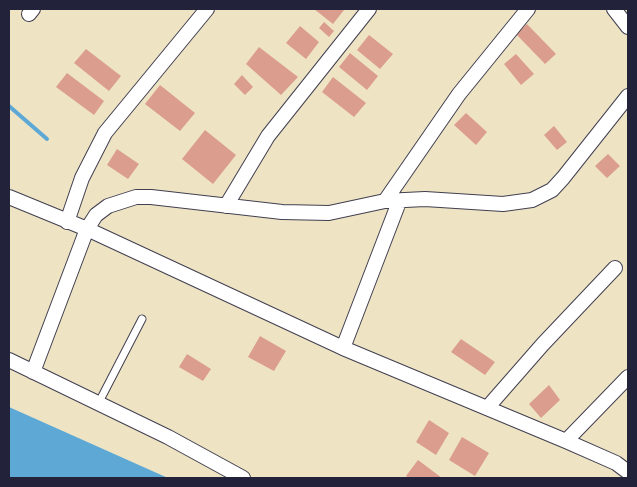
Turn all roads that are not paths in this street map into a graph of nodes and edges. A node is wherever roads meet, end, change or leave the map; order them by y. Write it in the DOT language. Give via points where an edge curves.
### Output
graph roads {
  1 [pos="207,9"];
  2 [pos="369,9"];
  3 [pos="528,9"];
  4 [pos="614,9"];
  5 [pos="628,27"];
  6 [pos="628,96"];
  7 [pos="9,197"];
  8 [pos="392,202"];
  9 [pos="226,206"];
  10 [pos="67,222"];
  11 [pos="87,229"];
  12 [pos="615,268"];
  13 [pos="142,320"];
  14 [pos="343,348"];
  15 [pos="9,360"];
  16 [pos="32,372"];
  17 [pos="628,377"];
  18 [pos="98,404"];
  19 [pos="487,408"];
  20 [pos="566,441"];
  21 [pos="628,472"];
  22 [pos="243,478"];
  1 -- 10 [label="street" via="105,133 82,178"];
  2 -- 9 [label="street" via="268,136"];
  3 -- 8 [label="street" via="458,94"];
  4 -- 5 [label="street"];
  6 -- 8 [label="street" via="563,178 542,196 511,204 425,199"];
  7 -- 10 [label="street"];
  8 -- 9 [label="street" via="329,213"];
  8 -- 14 [label="street"];
  9 -- 11 [label="street" via="136,198 108,206 96,215"];
  10 -- 11 [label="street"];
  11 -- 14 [label="street"];
  11 -- 16 [label="street"];
  12 -- 19 [label="street"];
  13 -- 18 [label="lane"];
  14 -- 19 [label="street"];
  15 -- 16 [label="street"];
  16 -- 18 [label="street"];
  17 -- 20 [label="street"];
  18 -- 22 [label="street"];
  19 -- 20 [label="street"];
  20 -- 21 [label="street" via="616,463"];
}
